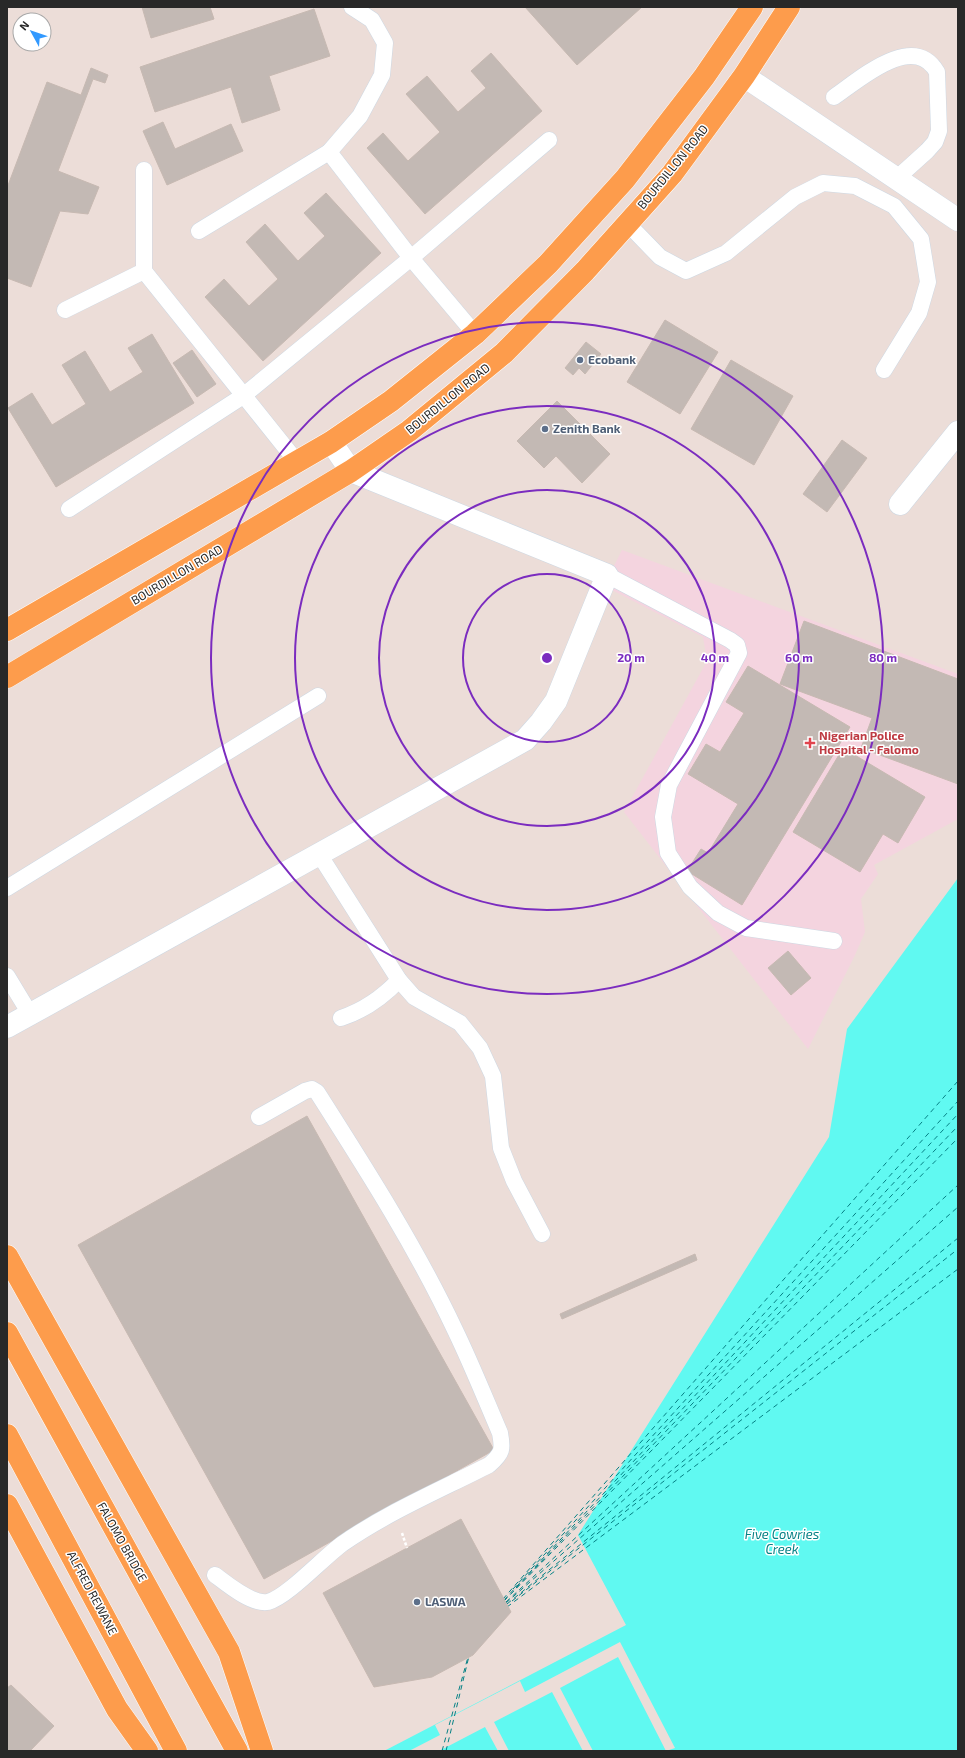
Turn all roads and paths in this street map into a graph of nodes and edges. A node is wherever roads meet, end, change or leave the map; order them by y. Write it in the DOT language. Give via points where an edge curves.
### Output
graph roads {
  1 [pos="352,7"];
  2 [pos="752,7"];
  3 [pos="789,7"];
  4 [pos="744,76"];
  5 [pos="834,97"];
  6 [pos="549,140"];
  7 [pos="329,152"];
  8 [pos="144,170"];
  9 [pos="896,179"];
  10 [pos="958,220"];
  11 [pos="628,223"];
  12 [pos="199,231"];
  13 [pos="411,258"];
  14 [pos="144,271"];
  15 [pos="65,310"];
  16 [pos="475,334"];
  17 [pos="884,370"];
  18 [pos="243,396"];
  19 [pos="958,432"];
  20 [pos="331,442"];
  21 [pos="296,462"];
  22 [pos="351,471"];
  23 [pos="900,504"];
  24 [pos="69,509"];
  25 [pos="607,575"];
  26 [pos="7,630"];
  27 [pos="7,677"];
  28 [pos="318,696"];
  29 [pos="319,854"];
  30 [pos="7,888"];
  31 [pos="834,941"];
  32 [pos="7,976"];
  33 [pos="399,980"];
  34 [pos="30,1014"];
  35 [pos="341,1018"];
  36 [pos="7,1027"];
  37 [pos="259,1117"];
  38 [pos="542,1234"];
  39 [pos="7,1256"];
  40 [pos="7,1333"];
  41 [pos="7,1435"];
  42 [pos="7,1505"];
  43 [pos="215,1575"];
  44 [pos="147,1751"];
  45 [pos="176,1751"];
  46 [pos="237,1751"];
  47 [pos="262,1751"];
  1 -- 7 [label="lane" via="372,20 385,43 382,75 360,116"];
  2 -- 16 [label="main road" via="704,77 625,179 548,264"];
  3 -- 4 [label="main road, BOURDILLON ROAD"];
  4 -- 9 [label="street"];
  4 -- 11 [label="main road, BOURDILLON ROAD" via="672,174"];
  5 -- 9 [label="lane" via="889,61 905,56 926,59 933,64 937,72 939,131 935,142 927,151"];
  6 -- 13 [label="lane"];
  7 -- 12 [label="lane"];
  7 -- 13 [label="lane"];
  8 -- 14 [label="lane"];
  9 -- 10 [label="street"];
  11 -- 17 [label="lane" via="660,257 686,271 726,253 795,197 823,183 855,186 894,206 921,239 928,282 919,313"];
  11 -- 22 [label="main road, BOURDILLON ROAD" via="585,271 504,353 409,432"];
  13 -- 16 [label="lane"];
  13 -- 18 [label="lane"];
  14 -- 15 [label="lane"];
  14 -- 18 [label="lane"];
  16 -- 20 [label="main road" via="391,402"];
  18 -- 21 [label="lane"];
  18 -- 24 [label="lane"];
  19 -- 23 [label="street"];
  20 -- 21 [label="main road"];
  20 -- 22 [label="street"];
  21 -- 26 [label="main road"];
  22 -- 25 [label="street"];
  22 -- 27 [label="main road, BOURDILLON ROAD"];
  25 -- 29 [label="street" via="556,701 525,740"];
  25 -- 31 [label="lane" via="738,645 739,653 669,785 663,817 668,852 690,886 718,913 746,928"];
  28 -- 30 [label="lane"];
  29 -- 33 [label="lane"];
  29 -- 34 [label="street"];
  32 -- 34 [label="lane"];
  33 -- 35 [label="lane" via="375,1002"];
  33 -- 38 [label="lane" via="414,997 460,1023 480,1048 493,1076 501,1148 514,1181"];
  34 -- 36 [label="street"];
  37 -- 43 [label="lane" via="305,1091 312,1089 317,1092 423,1267 455,1330 500,1433 503,1446 499,1457 490,1465 395,1512 342,1545 279,1597 266,1602 246,1598"];
  39 -- 47 [label="main road" via="229,1652"];
  40 -- 46 [label="main road, FALOMO BRIDGE"];
  41 -- 45 [label="main road, ALFRED REWANE"];
  42 -- 44 [label="main road" via="117,1709"];
}
